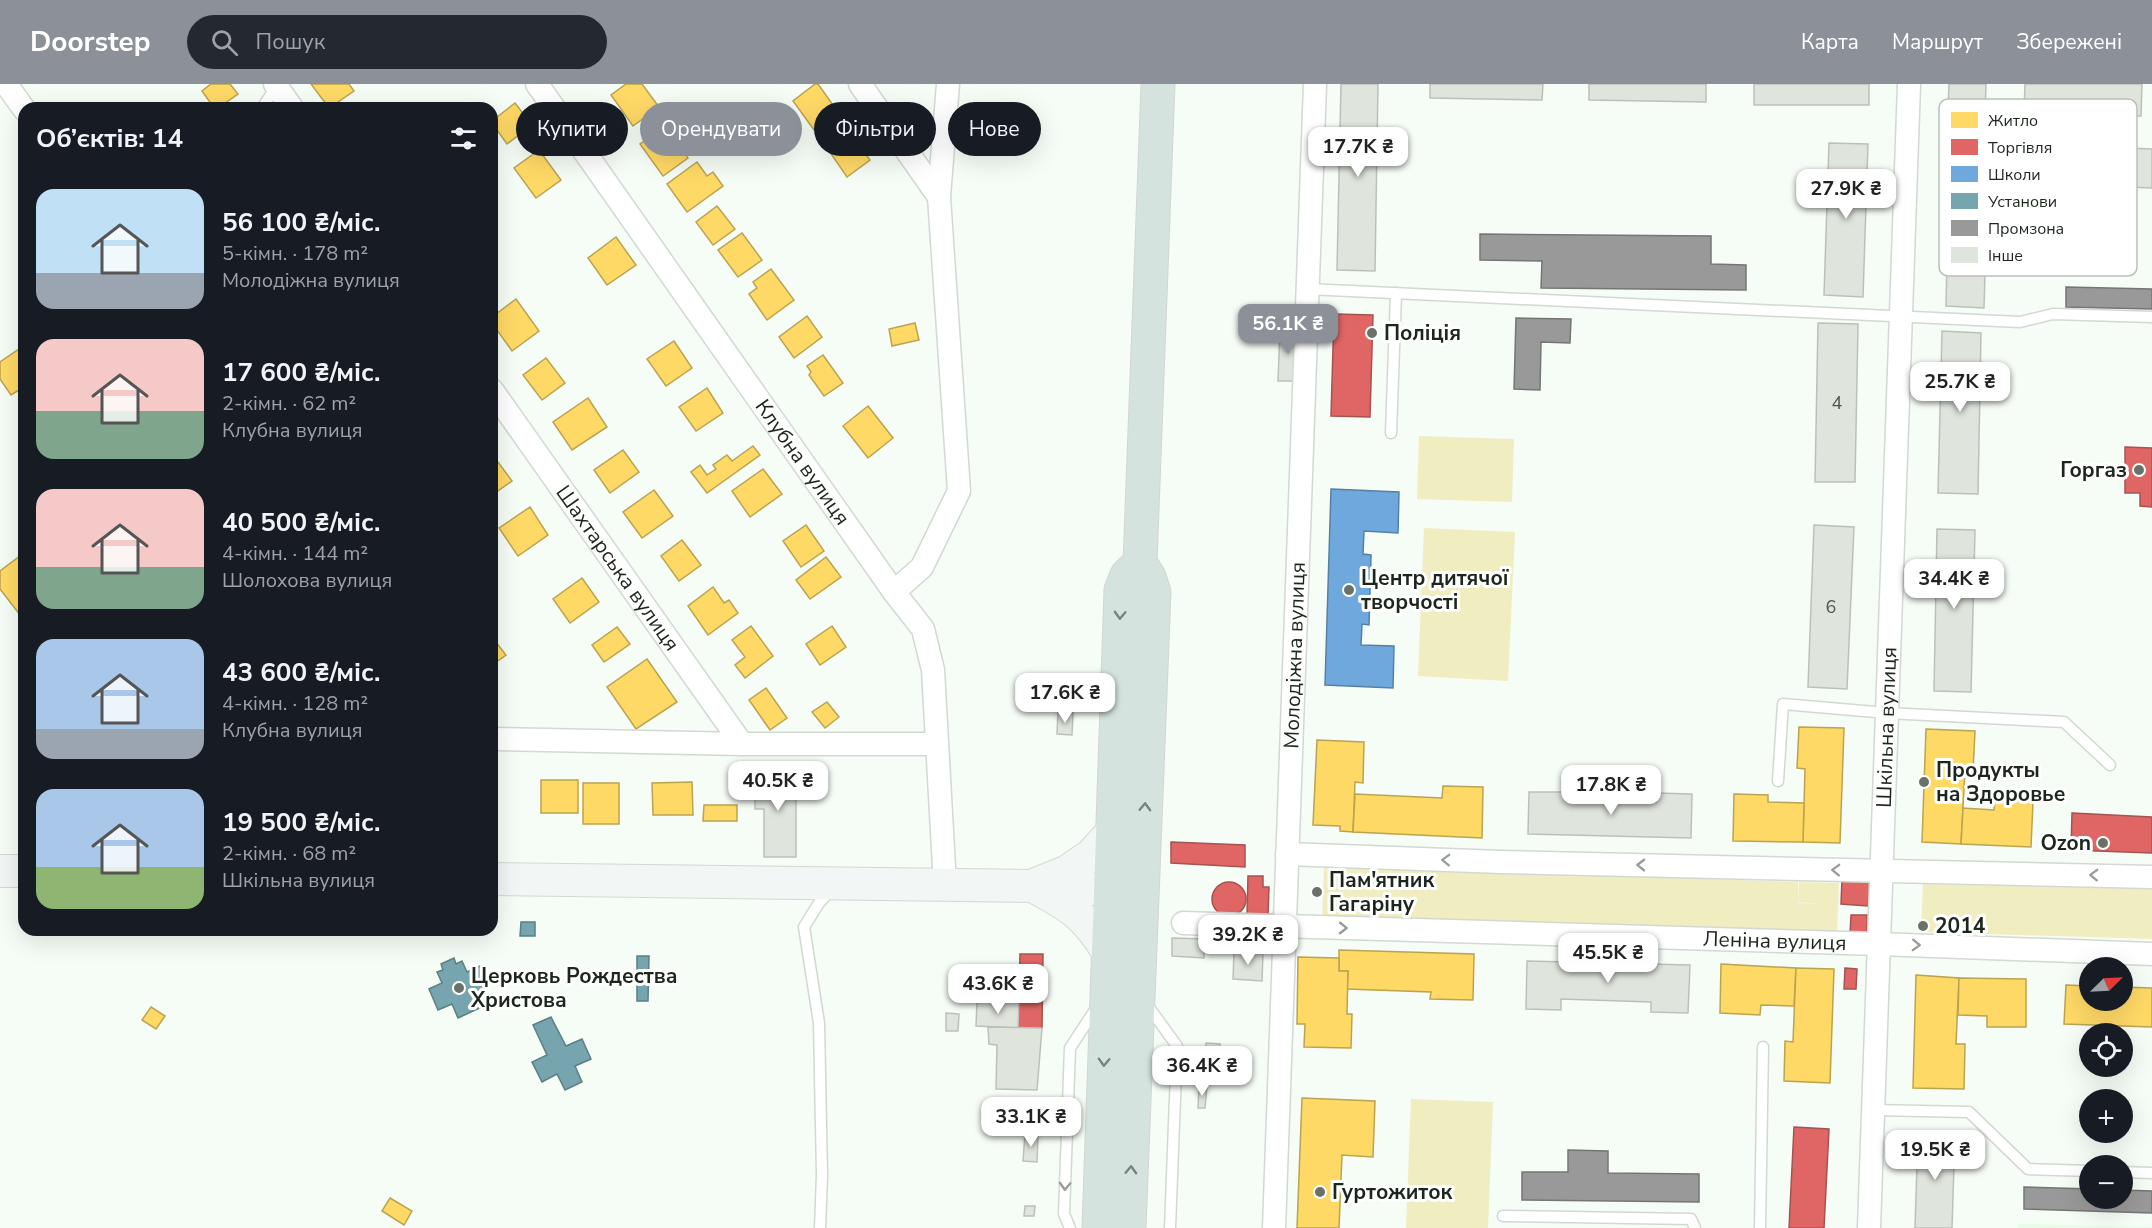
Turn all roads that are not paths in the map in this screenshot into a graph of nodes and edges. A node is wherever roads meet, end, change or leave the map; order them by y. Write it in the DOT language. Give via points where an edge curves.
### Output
graph roads {
  1 [pos="6,84"];
  2 [pos="537,84"];
  3 [pos="860,84"];
  4 [pos="948,84"];
  5 [pos="1158,84"];
  6 [pos="1315,84"];
  7 [pos="1909,84"];
  8 [pos="277,85"];
  9 [pos="19,102"];
  10 [pos="266,102"];
  11 [pos="288,102"];
  12 [pos="939,198"];
  13 [pos="1307,289"];
  14 [pos="1396,293"];
  15 [pos="1901,316"];
  16 [pos="2152,316"];
  17 [pos="498,398"];
  18 [pos="1391,433"];
  19 [pos="894,592"];
  20 [pos="1887,713"];
  21 [pos="498,740"];
  22 [pos="742,744"];
  23 [pos="936,744"];
  24 [pos="2110,765"];
  25 [pos="1778,781"];
  26 [pos="1123,838"];
  27 [pos="1287,854"];
  28 [pos="0,871"];
  29 [pos="1882,871"];
  30 [pos="18,872"];
  31 [pos="2152,877"];
  32 [pos="498,879"];
  33 [pos="836,884"];
  34 [pos="945,885"];
  35 [pos="1032,886"];
  36 [pos="1126,891"];
  37 [pos="1183,923"];
  38 [pos="1285,927"];
  39 [pos="1141,936"];
  40 [pos="1108,944"];
  41 [pos="1879,944"];
  42 [pos="2152,954"];
  43 [pos="1122,992"];
  44 [pos="1763,1047"];
  45 [pos="1874,1110"];
  46 [pos="2079,1171"];
  47 [pos="2133,1172"];
  48 [pos="2152,1173"];
  49 [pos="1503,1216"];
  50 [pos="820,1228"];
  51 [pos="1071,1228"];
  52 [pos="1099,1228"];
  53 [pos="1129,1228"];
  54 [pos="1170,1228"];
  55 [pos="1274,1228"];
  56 [pos="1695,1228"];
  57 [pos="1760,1228"];
  58 [pos="1869,1228"];
  1 -- 9 [label="street"];
  2 -- 19 [label="street, Клубна вулиця"];
  3 -- 12 [label="street"];
  4 -- 12 [label="street"];
  5 -- 26 [label="highway" via="1140,563 1121,590"];
  6 -- 13 [label="street, Молодіжна вулиця"];
  7 -- 15 [label="street, Шкільна вулиця"];
  8 -- 10 [label="lane"];
  8 -- 11 [label="street"];
  12 -- 19 [label="street" via="959,491 922,567"];
  13 -- 14 [label="lane"];
  13 -- 27 [label="street, Молодіжна вулиця"];
  14 -- 15 [label="lane"];
  14 -- 18 [label="lane"];
  15 -- 16 [label="lane" via="2020,322 2053,314"];
  15 -- 20 [label="street, Шкільна вулиця"];
  17 -- 22 [label="street, Шахтарська вулиця"];
  19 -- 23 [label="street, Клубна вулиця" via="922,629 933,670"];
  20 -- 24 [label="lane" via="2064,722"];
  20 -- 25 [label="lane" via="1783,704"];
  20 -- 29 [label="street, Шкільна вулиця"];
  21 -- 22 [label="street"];
  22 -- 23 [label="street"];
  23 -- 34 [label="street, Клубна вулиця"];
  26 -- 35 [label="street" via="1068,871"];
  26 -- 36 [label="highway"];
  29 -- 27 [label="street, one-way"];
  27 -- 38 [label="street, Молодіжна вулиця"];
  28 -- 30 [label="street"];
  31 -- 29 [label="street, one-way"];
  29 -- 41 [label="street, Шкільна вулиця"];
  32 -- 33 [label="street"];
  33 -- 34 [label="street"];
  33 -- 50 [label="lane" via="804,927 819,1023"];
  34 -- 35 [label="street"];
  35 -- 36 [label="street"];
  35 -- 40 [label="street" via="1071,906"];
  36 -- 39 [label="highway"];
  36 -- 40 [label="highway"];
  37 -- 38 [label="street, Леніна вулиця"];
  38 -- 41 [label="street, Леніна вулиця, one-way"];
  38 -- 55 [label="street, Молодіжна вулиця"];
  39 -- 40 [label="street" via="1132,921 1120,921"];
  39 -- 43 [label="highway"];
  40 -- 43 [label="highway"];
  41 -- 42 [label="street, Леніна вулиця, one-way"];
  41 -- 45 [label="street, Шкільна вулиця"];
  43 -- 51 [label="lane, one-way" via="1070,1048 1064,1214"];
  43 -- 52 [label="highway, one-way"];
  53 -- 43 [label="highway, one-way"];
  43 -- 54 [label="lane" via="1178,1046"];
  44 -- 57 [label="lane"];
  45 -- 46 [label="lane" via="1969,1112 2028,1169"];
  45 -- 58 [label="street, Шкільна вулиця"];
  47 -- 48 [label="lane"];
  49 -- 56 [label="lane" via="1691,1219"];
}
